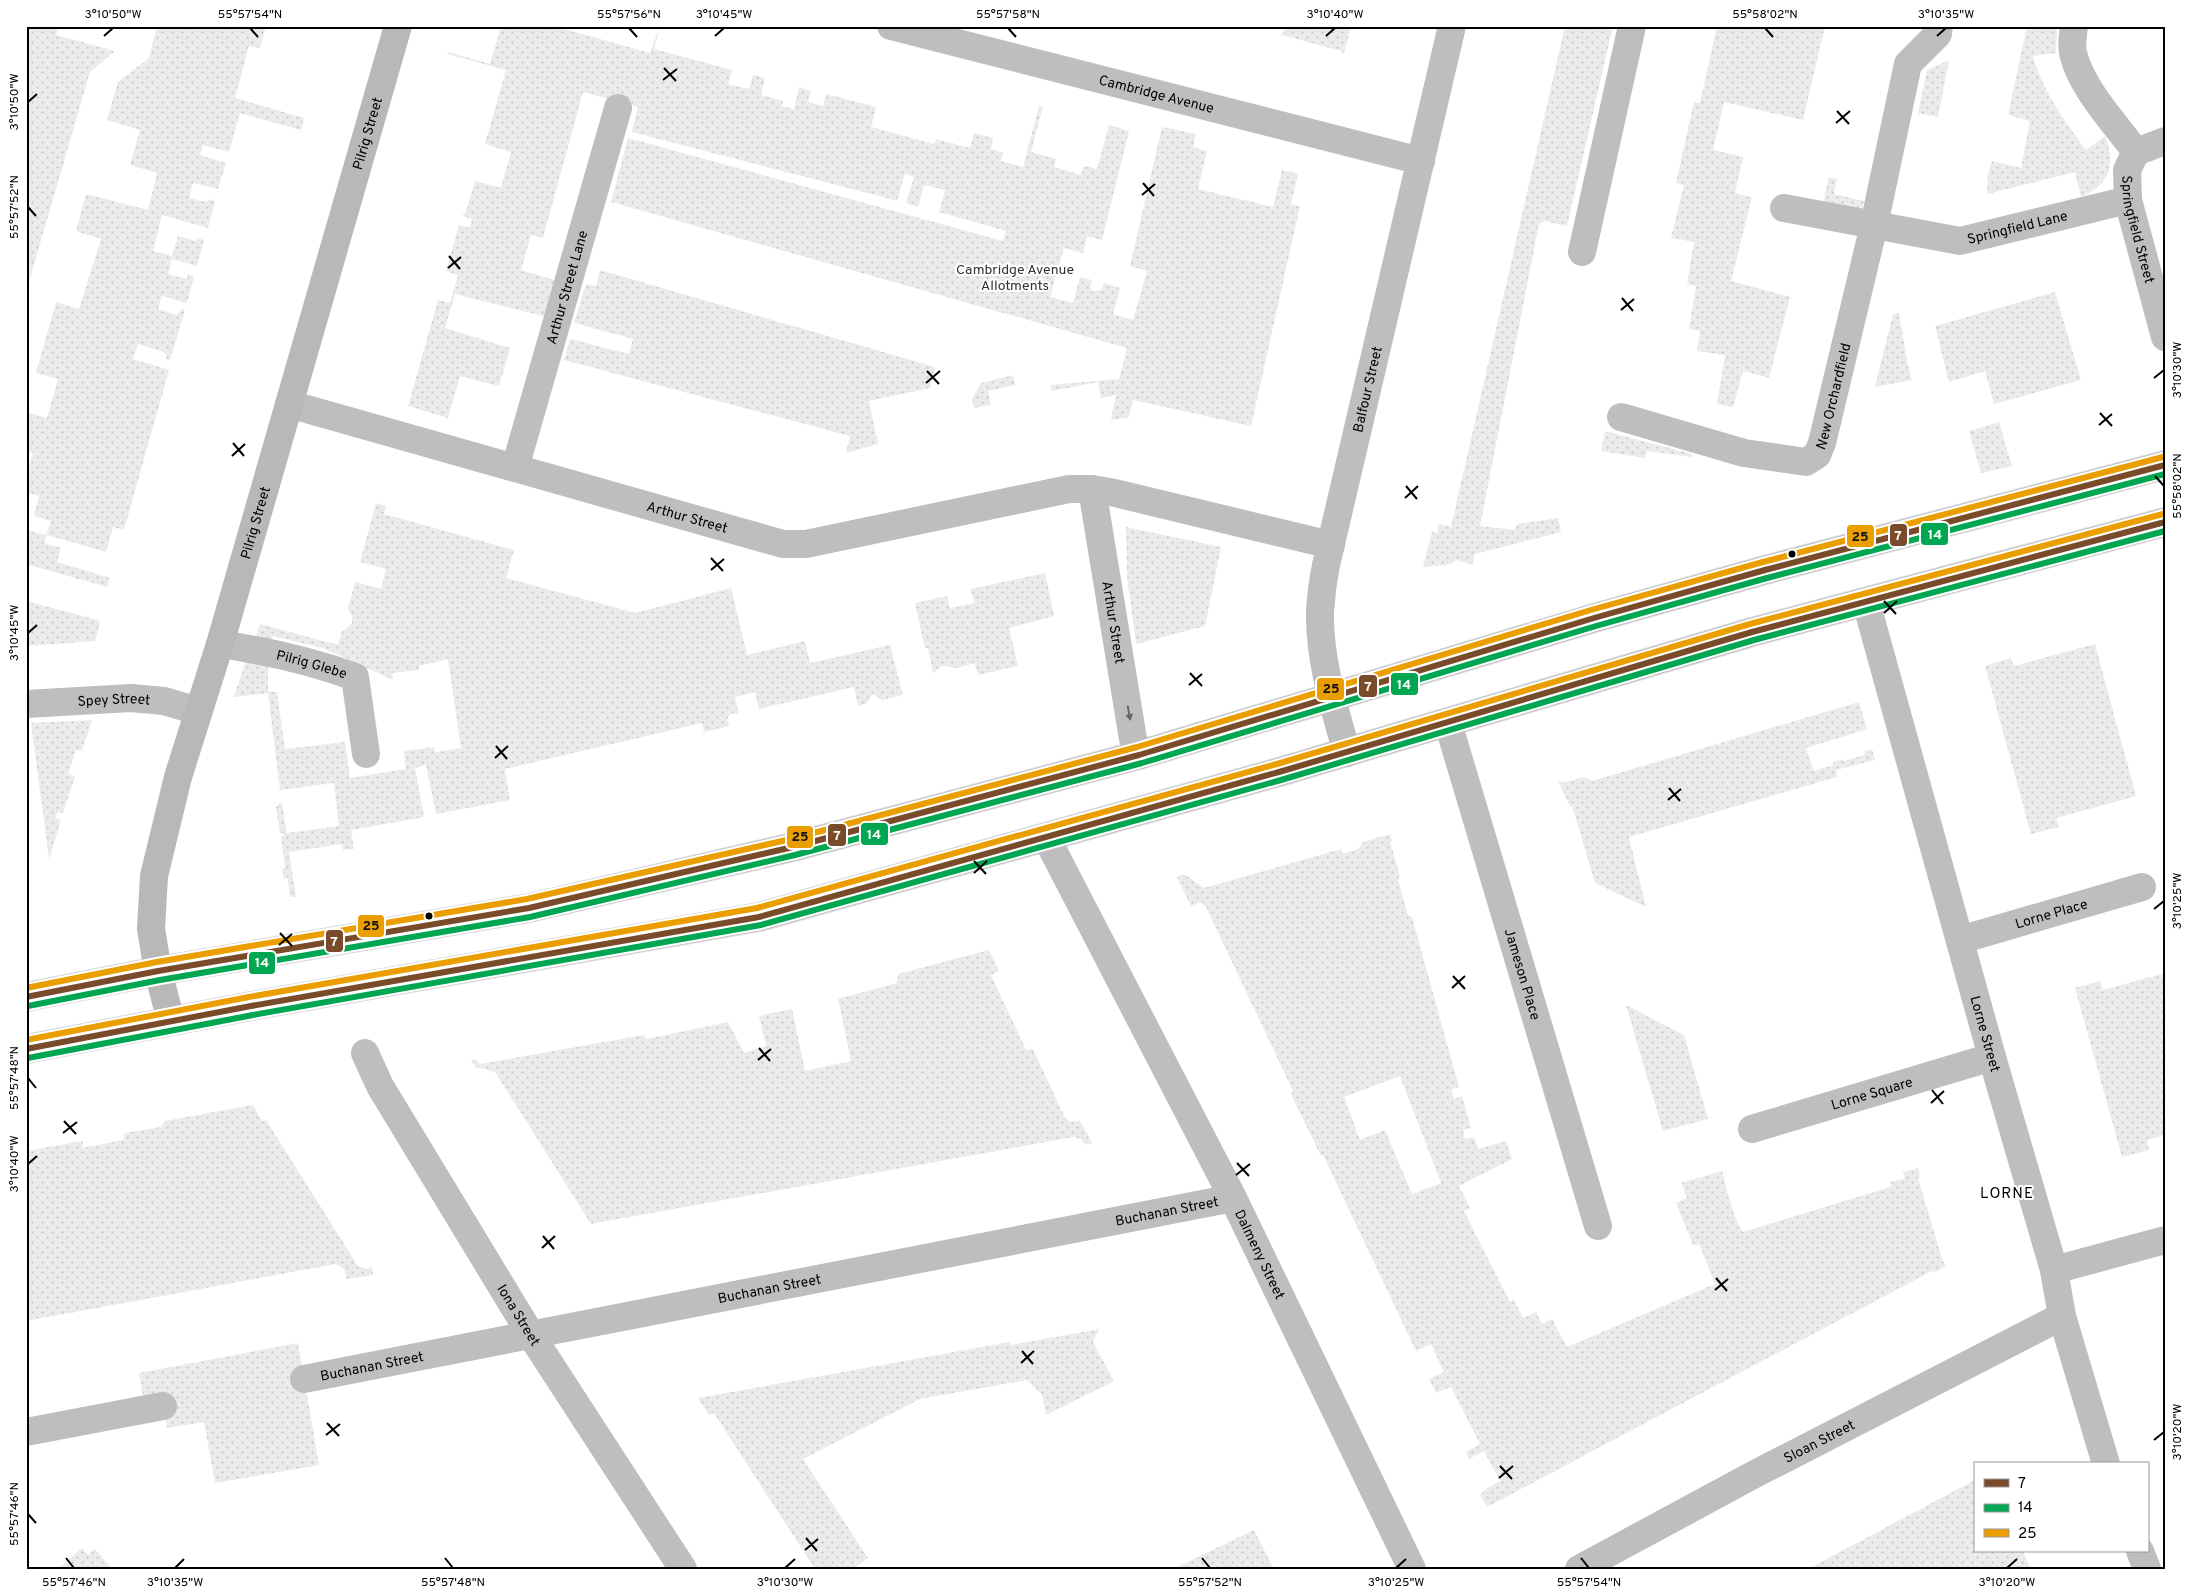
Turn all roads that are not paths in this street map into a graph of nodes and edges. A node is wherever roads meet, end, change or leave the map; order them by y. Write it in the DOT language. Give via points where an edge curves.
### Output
graph roads {
  1 [pos="398,26"];
  2 [pos="891,26"];
  3 [pos="1452,26"];
  4 [pos="1632,26"];
  5 [pos="1940,26"];
  6 [pos="2074,26"];
  7 [pos="618,108"];
  8 [pos="2165,141"];
  9 [pos="2136,152"];
  10 [pos="1421,161"];
  11 [pos="2128,200"];
  12 [pos="1784,208"];
  13 [pos="1874,225"];
  14 [pos="1582,252"];
  15 [pos="2165,337"];
  16 [pos="289,404"];
  17 [pos="1621,417"];
  18 [pos="2165,466"];
  19 [pos="515,468"];
  20 [pos="1092,489"];
  21 [pos="2165,522"];
  22 [pos="1331,545"];
  23 [pos="1866,602"];
  24 [pos="220,644"];
  25 [pos="1332,698"];
  26 [pos="26,704"];
  27 [pos="198,711"];
  28 [pos="1448,723"];
  29 [pos="1347,753"];
  30 [pos="366,754"];
  31 [pos="1139,755"];
  32 [pos="1046,837"];
  33 [pos="2142,887"];
  34 [pos="1960,940"];
  35 [pos="158,971"];
  36 [pos="26,997"];
  37 [pos="171,1021"];
  38 [pos="26,1048"];
  39 [pos="365,1053"];
  40 [pos="1992,1057"];
  41 [pos="1752,1129"];
  42 [pos="1233,1198"];
  43 [pos="1598,1226"];
  44 [pos="2165,1240"];
  45 [pos="2054,1270"];
  46 [pos="2062,1316"];
  47 [pos="531,1335"];
  48 [pos="304,1379"];
  49 [pos="163,1406"];
  50 [pos="26,1432"];
  51 [pos="2105,1462"];
  52 [pos="2140,1552"];
  53 [pos="682,1569"];
  54 [pos="1412,1569"];
  55 [pos="1579,1569"];
  56 [pos="2147,1569"];
  1 -- 16 [label="street, Pilrig Street"];
  2 -- 10 [label="street, Cambridge Avenue"];
  3 -- 10 [label="street, Balfour Street"];
  4 -- 14 [label="street"];
  5 -- 13 [label="street, New Orchardfield" via="1938,34 1908,64"];
  6 -- 9 [label="street" via="2072,51 2080,72"];
  7 -- 19 [label="street, Arthur Street Lane"];
  8 -- 9 [label="street"];
  9 -- 11 [label="street, Springfield Street" via="2127,170"];
  10 -- 22 [label="street, Balfour Street"];
  11 -- 13 [label="street, Springfield Lane" via="1960,241"];
  11 -- 15 [label="street, Springfield Street"];
  12 -- 13 [label="street"];
  13 -- 17 [label="street, New Orchardfield" via="1817,455 1806,462 1744,453"];
  16 -- 19 [label="street, Arthur Street"];
  16 -- 24 [label="street, Pilrig Street"];
  18 -- 25 [label="street" via="1594,618"];
  19 -- 20 [label="street, Arthur Street" via="768,540 795,544 1069,489"];
  20 -- 22 [label="street, Arthur Street"];
  20 -- 31 [label="street, Arthur Street, one-way" via="1133,739"];
  21 -- 23 [label="street"];
  22 -- 25 [label="street, Balfour Street" via="1320,612"];
  23 -- 28 [label="street" via="1752,632"];
  23 -- 34 [label="street, Lorne Street"];
  24 -- 27 [label="street, Pilrig Street"];
  24 -- 30 [label="street, Pilrig Glebe" via="324,666 354,677"];
  25 -- 29 [label="street, Balfour Street"];
  25 -- 31 [label="street"];
  26 -- 27 [label="street, Spey Street" via="131,698 164,701"];
  27 -- 35 [label="street, Pilrig Street" via="154,876 150,929"];
  28 -- 29 [label="street"];
  28 -- 43 [label="street, Jameson Place"];
  29 -- 32 [label="street"];
  31 -- 35 [label="street" via="793,847 529,908"];
  32 -- 37 [label="street" via="759,917"];
  32 -- 42 [label="street, Dalmeny Street"];
  33 -- 34 [label="street, Lorne Place"];
  34 -- 40 [label="street, Lorne Street"];
  35 -- 36 [label="street"];
  35 -- 37 [label="street, Pilrig Street"];
  37 -- 38 [label="street"];
  39 -- 47 [label="street, Iona Street" via="380,1086"];
  40 -- 41 [label="street, Lorne Square"];
  40 -- 45 [label="street, Lorne Street"];
  42 -- 47 [label="street, Buchanan Street"];
  42 -- 54 [label="street, Dalmeny Street"];
  44 -- 45 [label="street"];
  45 -- 46 [label="street, Lorne Street"];
  46 -- 51 [label="street, Lorne Street"];
  46 -- 55 [label="street, Sloan Street" via="1753,1475"];
  47 -- 48 [label="street, Buchanan Street"];
  47 -- 53 [label="street, Iona Street"];
  49 -- 50 [label="street"];
  52 -- 56 [label="street"];
}
